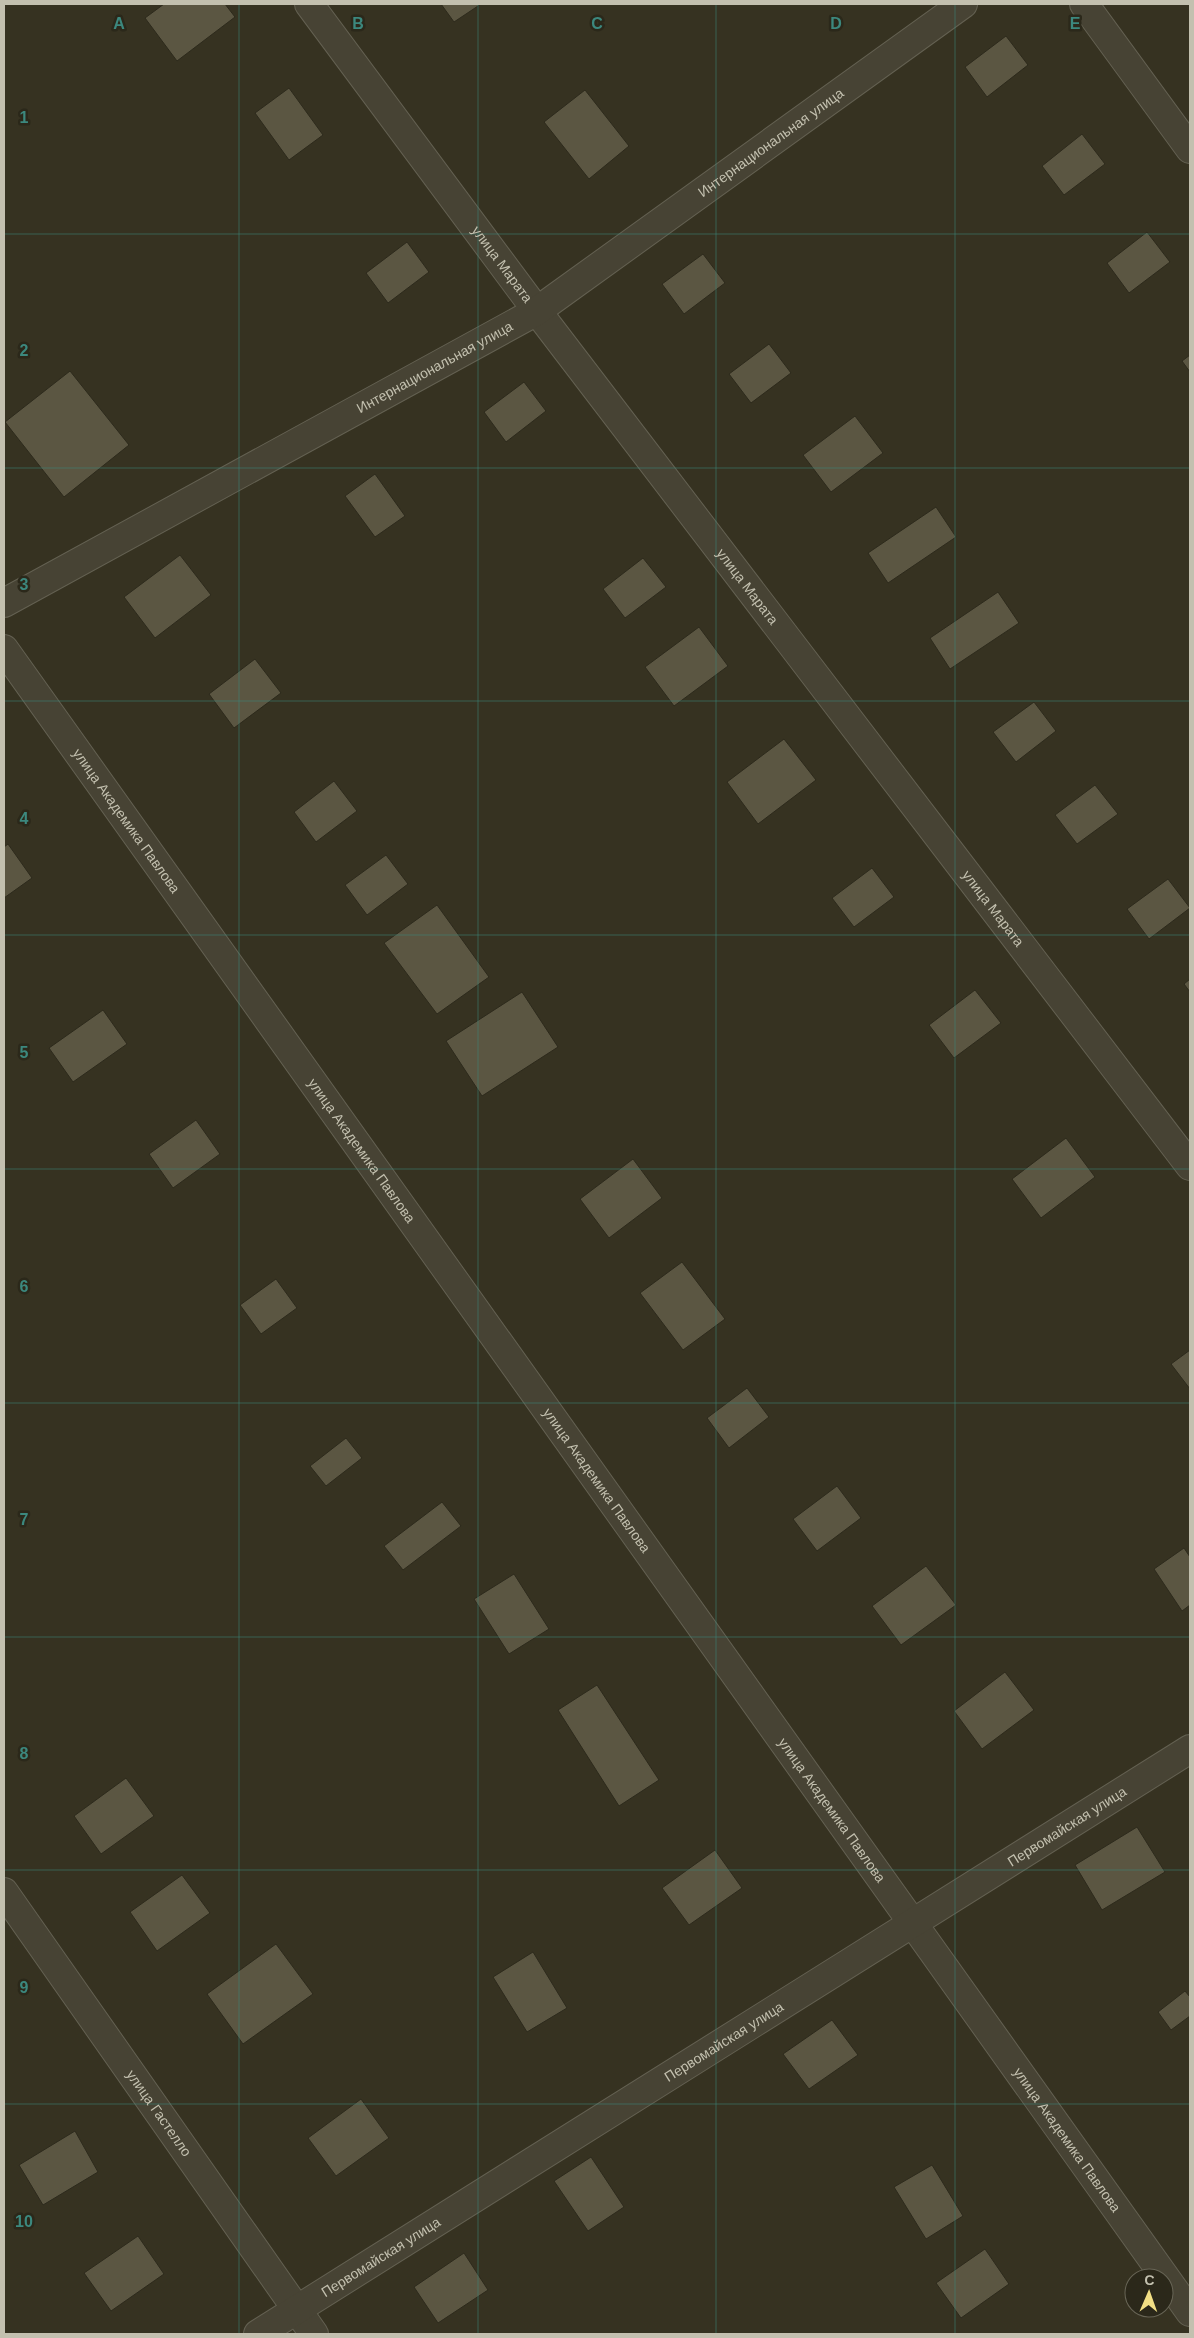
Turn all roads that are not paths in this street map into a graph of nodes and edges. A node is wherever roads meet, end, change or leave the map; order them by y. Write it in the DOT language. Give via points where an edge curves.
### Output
graph roads {
  1 [pos="309,4"];
  2 [pos="963,4"];
  3 [pos="1084,4"];
  4 [pos="1190,149"];
  5 [pos="537,311"];
  6 [pos="4,603"];
  7 [pos="4,649"];
  8 [pos="1190,1166"];
  9 [pos="1190,1749"];
  10 [pos="4,1892"];
  11 [pos="914,1922"];
  12 [pos="297,2310"];
  13 [pos="1190,2312"];
  14 [pos="258,2334"];
  15 [pos="314,2334"];
  1 -- 5 [label="street, улица Марата"];
  2 -- 5 [label="street, Интернациональная улица"];
  3 -- 4 [label="street"];
  5 -- 6 [label="street, Интернациональная улица"];
  5 -- 8 [label="street, улица Марата"];
  7 -- 11 [label="street, улица Академика Павлова"];
  9 -- 11 [label="street, Первомайская улица"];
  10 -- 12 [label="street, улица Гастелло"];
  11 -- 12 [label="street, Первомайская улица"];
  11 -- 13 [label="street, улица Академика Павлова"];
  12 -- 14 [label="street, Первомайская улица"];
  12 -- 15 [label="street, улица Гастелло"];
}
